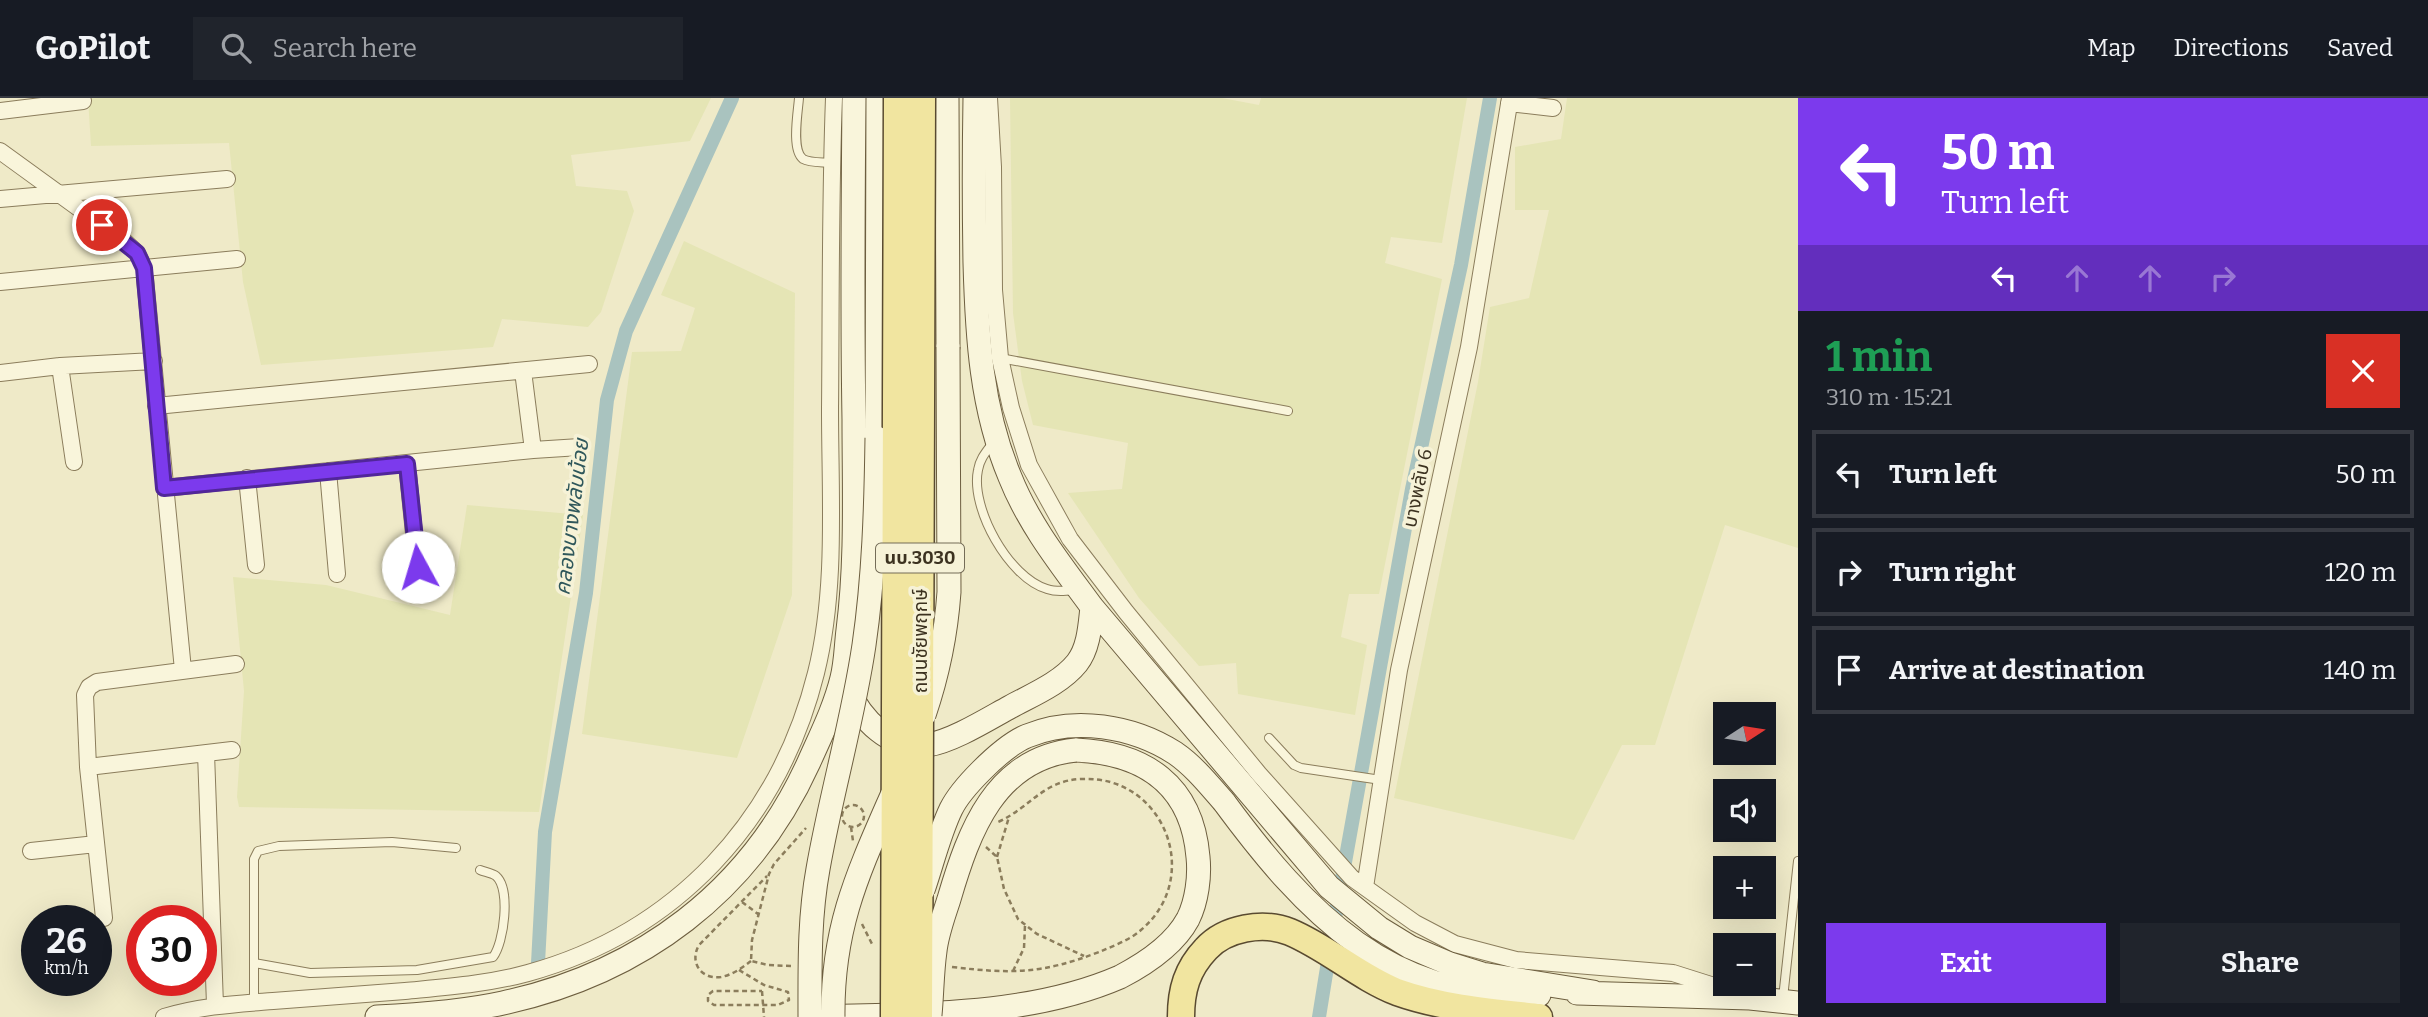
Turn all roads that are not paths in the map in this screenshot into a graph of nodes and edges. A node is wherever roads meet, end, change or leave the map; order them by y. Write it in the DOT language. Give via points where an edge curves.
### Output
graph roads {
  1 [pos="799,98"];
  2 [pos="834,98"];
  3 [pos="854,98"];
  4 [pos="878,98"];
  5 [pos="897,98"];
  6 [pos="922,98"];
  7 [pos="947,98"];
  8 [pos="975,98"];
  9 [pos="989,98"];
  10 [pos="1510,100"];
  11 [pos="83,101"];
  12 [pos="1553,108"];
  13 [pos="0,111"];
  14 [pos="0,151"];
  15 [pos="831,163"];
  16 [pos="227,179"];
  17 [pos="57,194"];
  18 [pos="0,199"];
  19 [pos="237,259"];
  20 [pos="144,268"];
  21 [pos="0,282"];
  22 [pos="1000,358"];
  23 [pos="154,361"];
  24 [pos="589,364"];
  25 [pos="60,366"];
  26 [pos="523,371"];
  27 [pos="0,373"];
  28 [pos="156,406"];
  29 [pos="1288,411"];
  30 [pos="996,439"];
  31 [pos="580,447"];
  32 [pos="533,450"];
  33 [pos="74,462"];
  34 [pos="407,464"];
  35 [pos="328,471"];
  36 [pos="247,478"];
  37 [pos="164,488"];
  38 [pos="256,565"];
  39 [pos="337,574"];
  40 [pos="420,593"];
  41 [pos="1085,598"];
  42 [pos="236,664"];
  43 [pos="183,670"];
  44 [pos="842,678"];
  45 [pos="1269,738"];
  46 [pos="232,750"];
  47 [pos="205,753"];
  48 [pos="88,767"];
  49 [pos="1378,780"];
  50 [pos="96,844"];
  51 [pos="456,848"];
  52 [pos="31,851"];
  53 [pos="1798,861"];
  54 [pos="480,870"];
  55 [pos="1359,883"];
  56 [pos="103,905"];
  57 [pos="254,963"];
  58 [pos="1592,992"];
  59 [pos="1750,998"];
  60 [pos="1790,1002"];
  61 [pos="254,1003"];
  62 [pos="215,1005"];
  63 [pos="425,1014"];
  64 [pos="163,1017"];
  65 [pos="377,1017"];
  66 [pos="480,1017"];
  67 [pos="810,1017"];
  68 [pos="816,1017"];
  69 [pos="833,1017"];
  70 [pos="894,1017"];
  71 [pos="901,1017"];
  72 [pos="919,1017"];
  73 [pos="930,1017"];
  74 [pos="1181,1017"];
  75 [pos="1539,1017"];
  1 -- 15 [label="lane" via="796,140 800,156"];
  2 -- 15 [label="street"];
  3 -- 44 [label="main road" via="855,577"];
  4 -- 67 [label="main road, bridge" via="872,583 864,647 817,871 811,920"];
  5 -- 70 [label="main road, ถนนชัยพฤกษ์ / นบ.3030, bridge"];
  6 -- 72 [label="main road, ถนนชัยพฤกษ์ / นบ.3030, bridge"];
  7 -- 69 [label="main road, bridge" via="946,631 910,755 843,918 835,960"];
  8 -- 30 [label="main road" via="977,339"];
  9 -- 22 [label="street"];
  10 -- 12 [label="street"];
  10 -- 49 [label="street, บางพลับ 6" via="1472,335"];
  11 -- 13 [label="street"];
  14 -- 17 [label="street"];
  15 -- 61 [label="street" via="828,592 817,671 804,714 787,759 764,800 706,873 635,928 593,950 526,974 450,987"];
  16 -- 17 [label="street"];
  17 -- 18 [label="street"];
  17 -- 20 [label="street" via="124,241"];
  19 -- 20 [label="street"];
  20 -- 21 [label="street"];
  20 -- 23 [label="street"];
  22 -- 29 [label="lane"];
  22 -- 55 [label="street" via="1029,465 1070,539 1259,774"];
  23 -- 25 [label="street"];
  23 -- 28 [label="street"];
  24 -- 26 [label="street"];
  25 -- 27 [label="street"];
  25 -- 33 [label="street"];
  26 -- 28 [label="street"];
  26 -- 32 [label="street"];
  28 -- 37 [label="street"];
  30 -- 41 [label="main road" via="1029,517"];
  30 -- 41 [label="lane" via="981,458 978,471 977,492 991,531 1016,568 1033,583"];
  31 -- 32 [label="street"];
  32 -- 34 [label="street"];
  34 -- 35 [label="street"];
  34 -- 40 [label="street"];
  35 -- 36 [label="street"];
  35 -- 39 [label="street"];
  36 -- 37 [label="street"];
  36 -- 38 [label="street"];
  37 -- 43 [label="street"];
  41 -- 44 [label="main road" via="1083,651 1071,670 965,731 928,745 904,743 874,728"];
  41 -- 58 [label="main road" via="1329,887 1379,928 1450,964 1494,977"];
  42 -- 43 [label="street"];
  43 -- 48 [label="street" via="89,687 85,695"];
  44 -- 63 [label="main road" via="793,798 758,848 701,910 639,951 573,982 501,1003"];
  45 -- 49 [label="lane" via="1301,768"];
  46 -- 47 [label="street"];
  47 -- 48 [label="street"];
  47 -- 62 [label="street"];
  48 -- 50 [label="street"];
  49 -- 55 [label="street, บางพลับ 6"];
  50 -- 52 [label="street"];
  50 -- 56 [label="street"];
  51 -- 57 [label="lane" via="384,842 258,851 254,859"];
  53 -- 60 [label="lane"];
  54 -- 57 [label="lane" via="495,875 504,894 503,927 493,957 417,970 310,973"];
  55 -- 59 [label="street" via="1415,923 1455,944 1516,960 1673,973"];
  57 -- 61 [label="lane"];
  58 -- 59 [label="main road"];
  58 -- 71 [label="main road, bridge" via="1484,994 1416,976 1377,957 1309,905 1224,802 1176,754 1143,736 1081,726 1048,728 1025,736 967,786 951,809 923,889"];
  59 -- 60 [label="main road"];
  61 -- 62 [label="street"];
  62 -- 64 [label="street"];
  63 -- 65 [label="main road"];
  63 -- 66 [label="main road"];
  68 -- 73 [label="main road, bridge" via="971,1013 1035,1006 1120,977 1163,950 1188,919 1200,868 1190,814 1174,790 1153,771 1127,758 1076,750 1027,765 990,800 973,827 935,949"];
  74 -- 75 [label="main road" via="1186,976 1211,943 1226,934 1270,928 1288,931 1380,985 1488,1012"];
}
